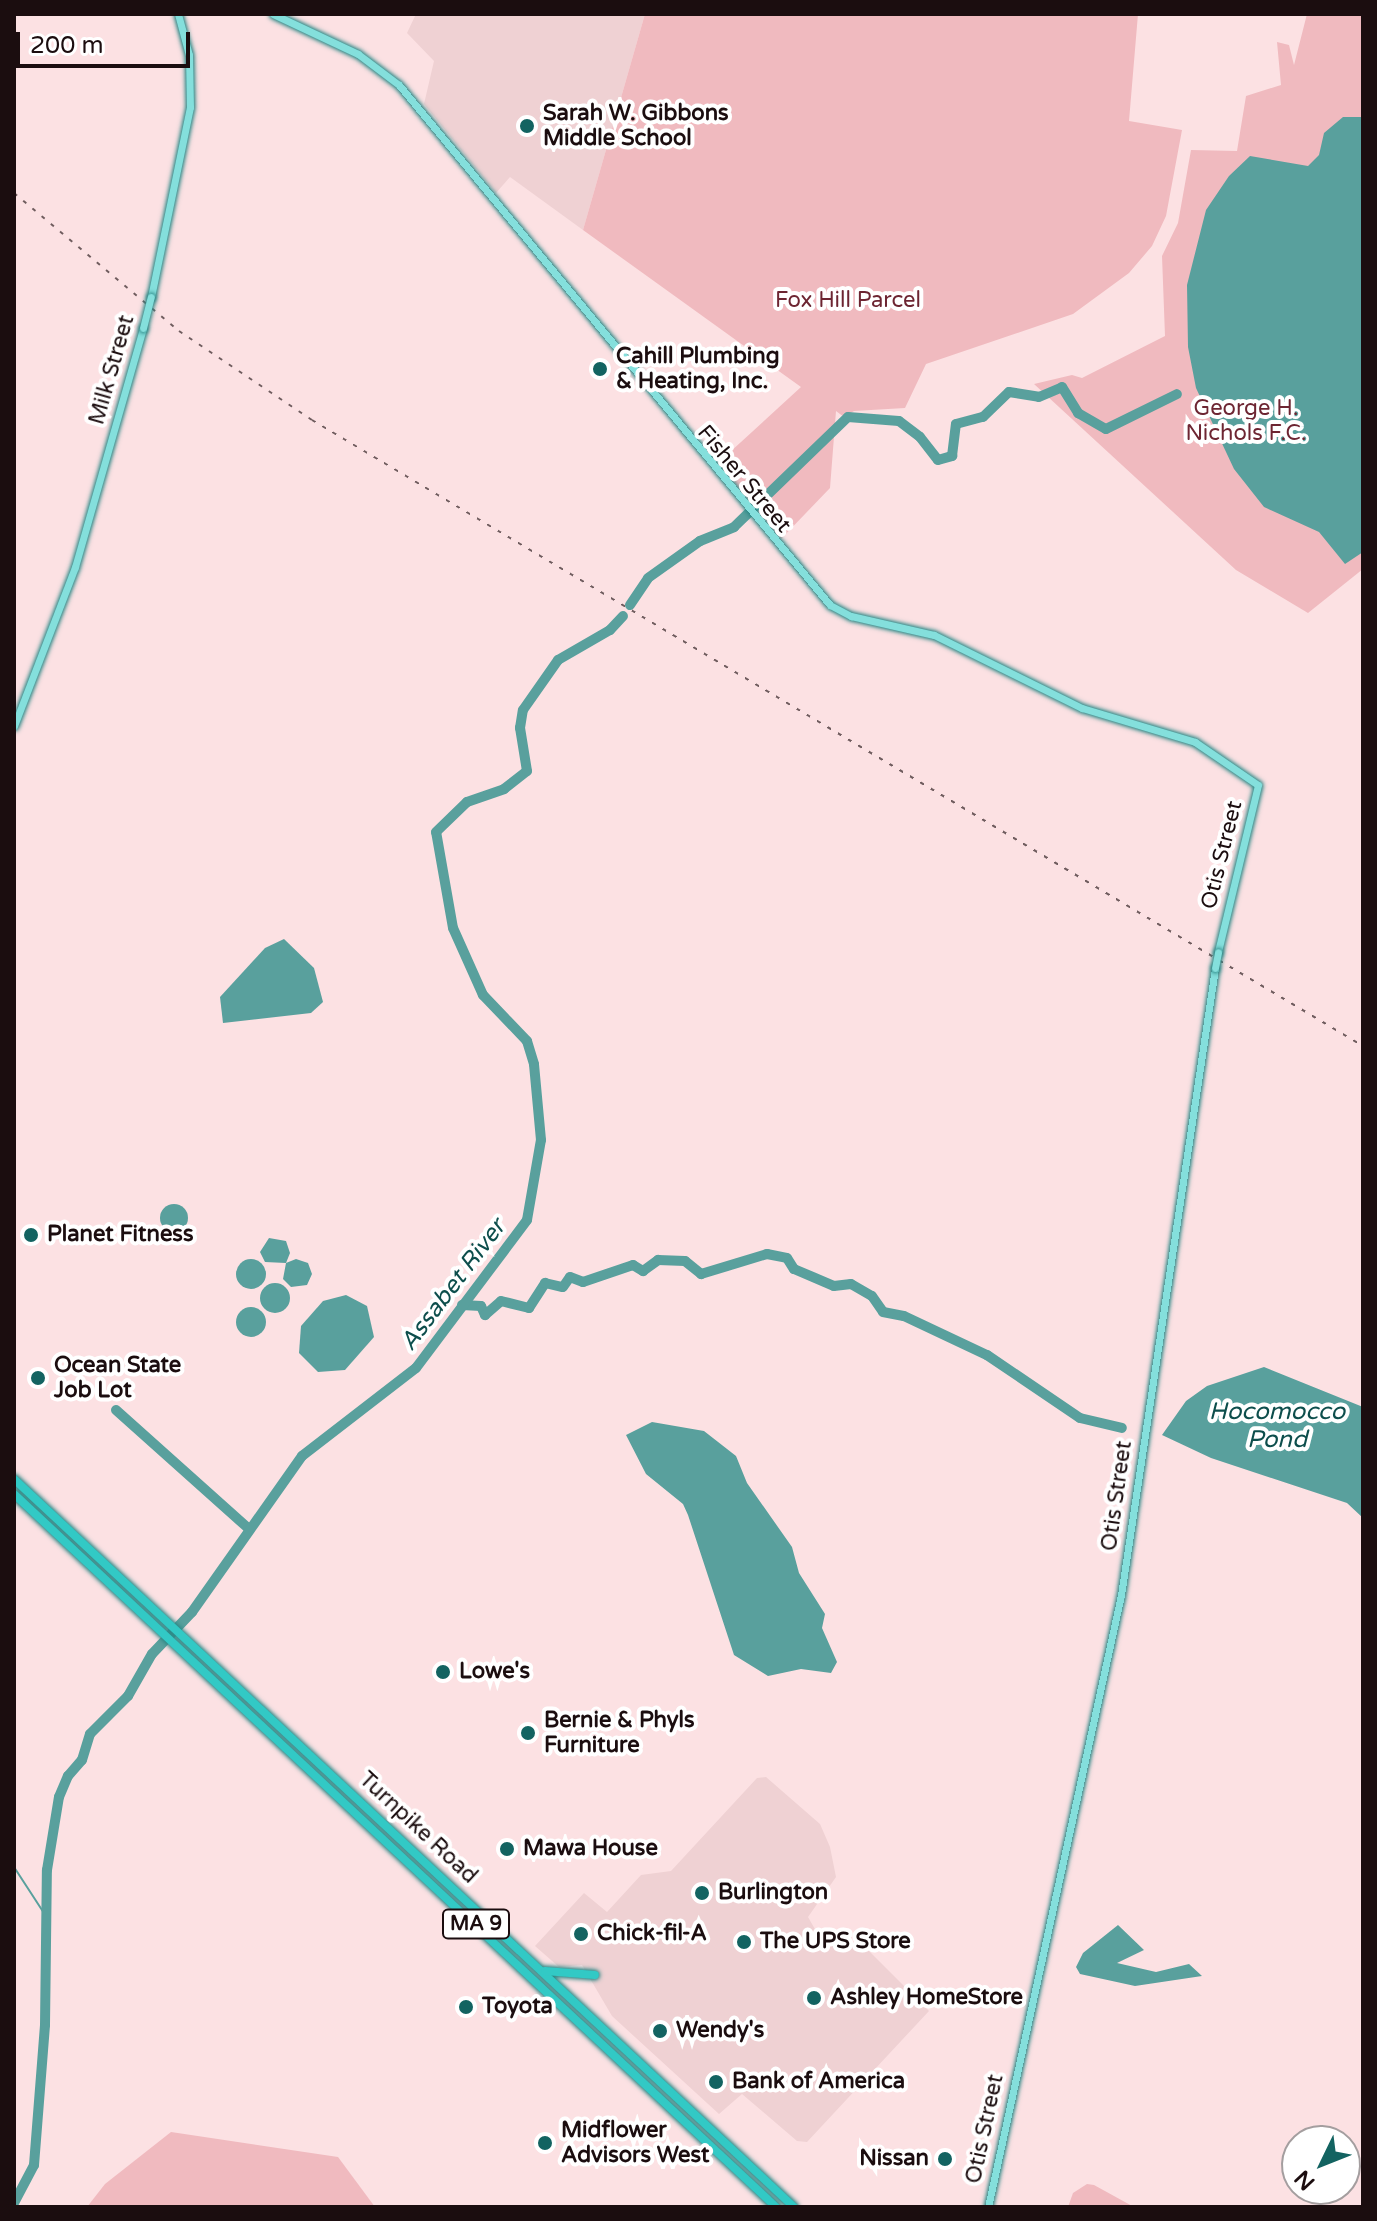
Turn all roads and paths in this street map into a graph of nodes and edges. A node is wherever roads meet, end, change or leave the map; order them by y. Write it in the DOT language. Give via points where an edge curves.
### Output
graph roads {
  1 [pos="178,14"];
  2 [pos="273,14"];
  3 [pos="14,726"];
  4 [pos="1258,785"];
  5 [pos="14,1479"];
  6 [pos="14,1494"];
  7 [pos="545,1971"];
  8 [pos="595,1975"];
  9 [pos="776,2207"];
  10 [pos="794,2207"];
  11 [pos="988,2207"];
  1 -- 3 [label="main road, Milk Street, bridge" via="189,55 190,107 151,297 75,566"];
  2 -- 4 [label="main road, Fisher Street" via="358,54 399,85 747,510 836,609 934,635 1082,708 1195,742"];
  4 -- 11 [label="main road, Otis Street, bridge" via="1215,968 1121,1595"];
  5 -- 7 [label="highway, Turnpike Road / MA 9"];
  6 -- 9 [label="highway, Turnpike Road / MA 9"];
  7 -- 8 [label="highway"];
  7 -- 10 [label="highway, Turnpike Road / MA 9"];
}
